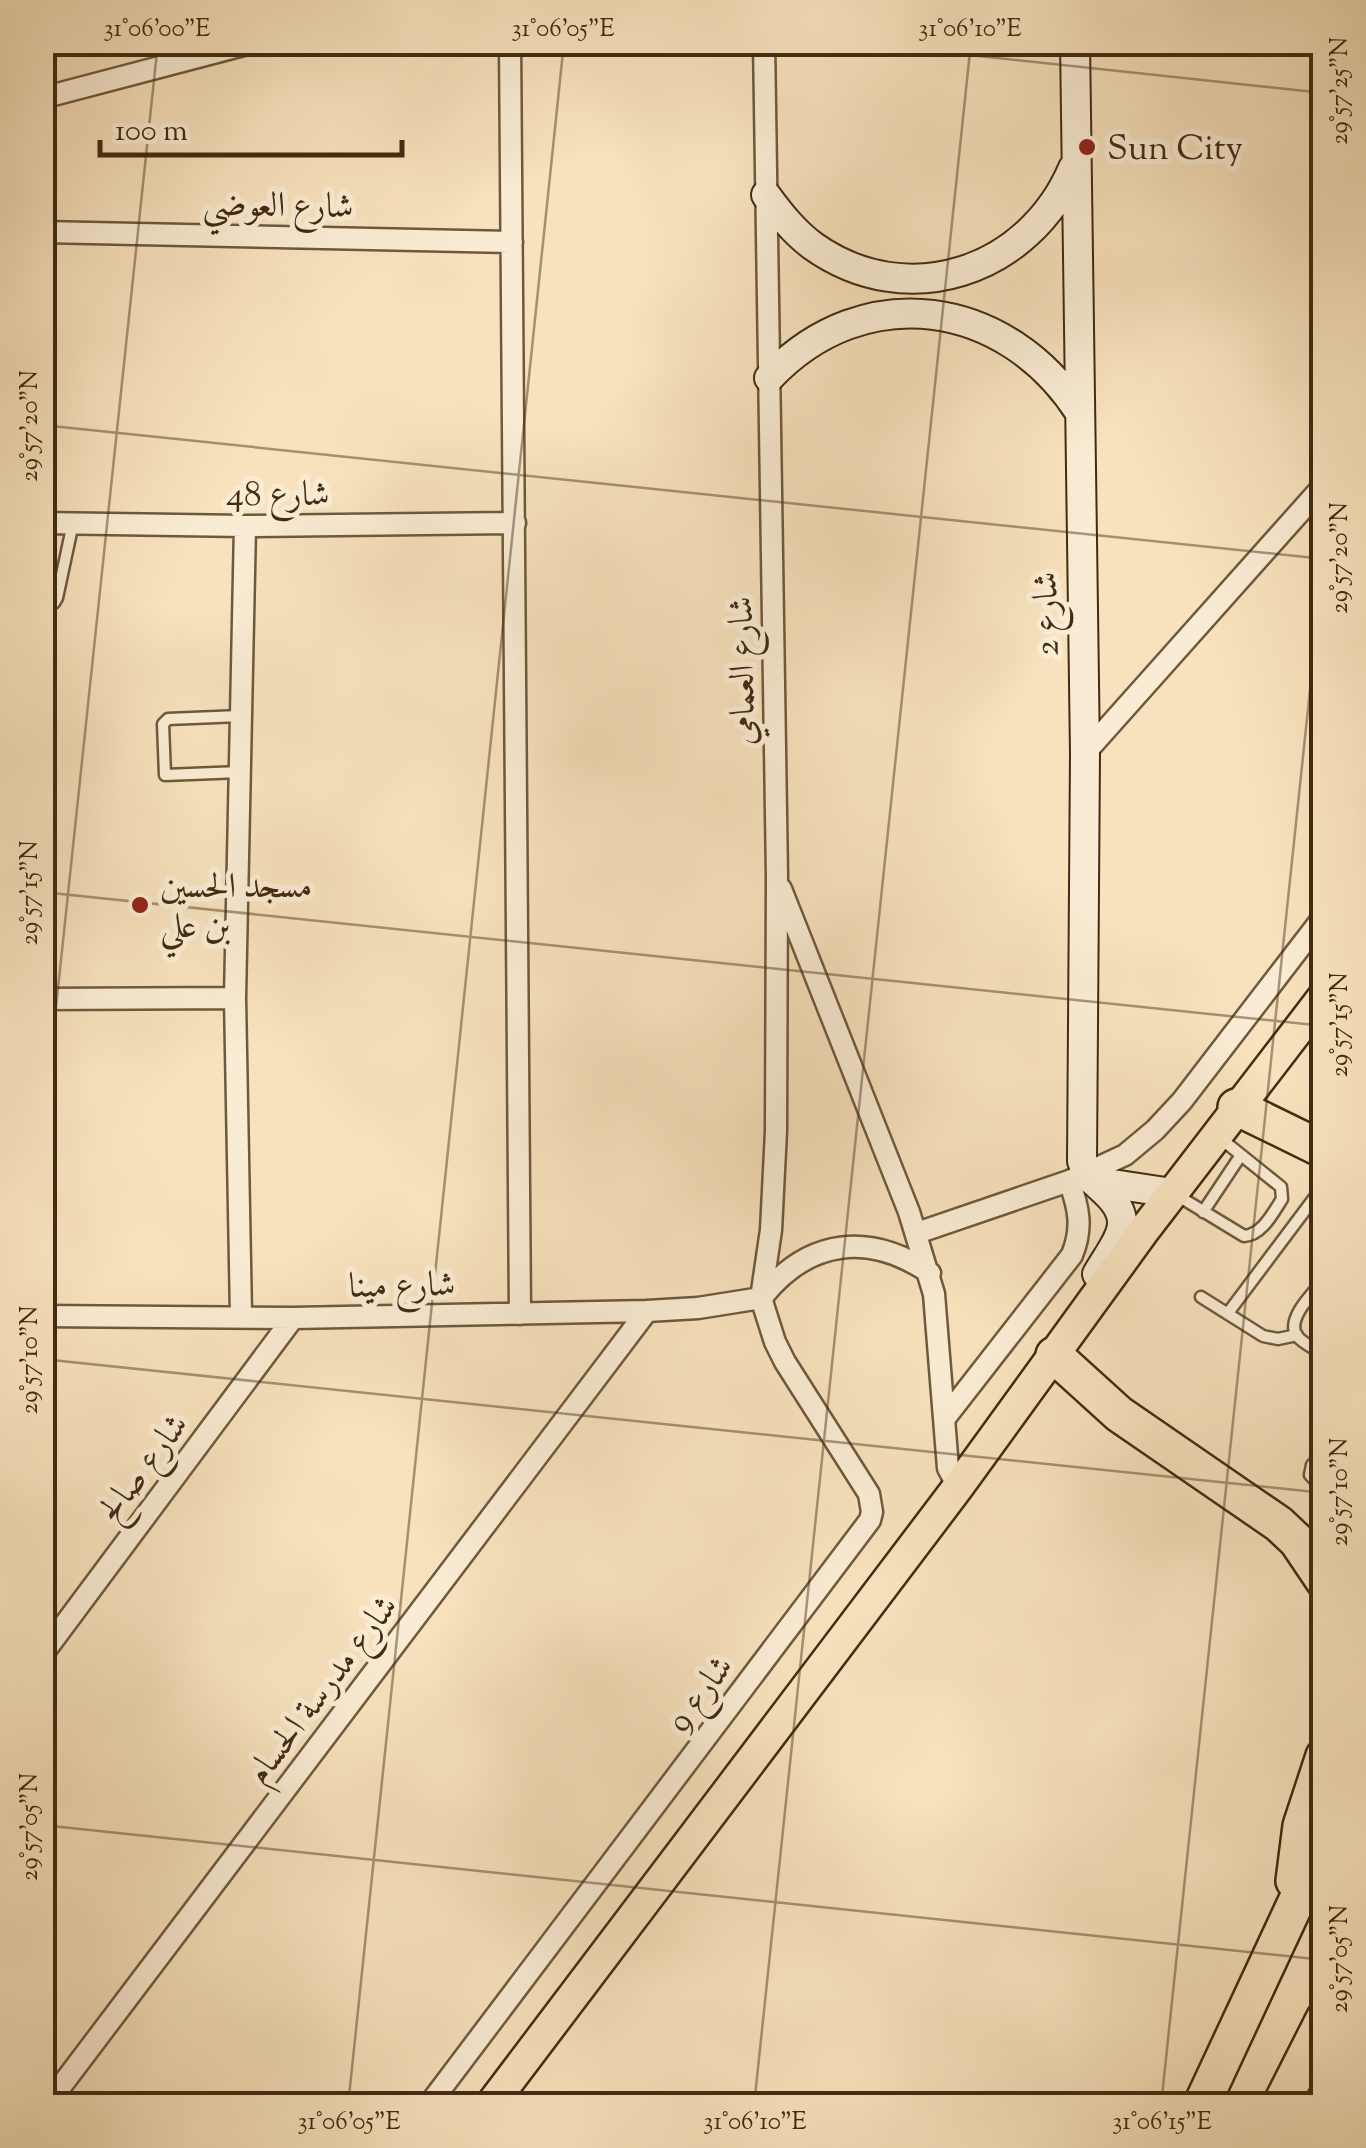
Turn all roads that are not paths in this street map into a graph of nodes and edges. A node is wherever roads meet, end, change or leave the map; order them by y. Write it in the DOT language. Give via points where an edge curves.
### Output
graph roads {
  1 [pos="255,42"];
  2 [pos="510,42"];
  3 [pos="764,42"];
  4 [pos="1075,42"];
  5 [pos="42,98"];
  6 [pos="1075,163"];
  7 [pos="766,195"];
  8 [pos="42,232"];
  9 [pos="512,242"];
  10 [pos="769,378"];
  11 [pos="1080,413"];
  12 [pos="1324,485"];
  13 [pos="42,523"];
  14 [pos="73,523"];
  15 [pos="514,523"];
  16 [pos="245,526"];
  17 [pos="42,605"];
  18 [pos="241,716"];
  19 [pos="1085,753"];
  20 [pos="240,772"];
  21 [pos="777,877"];
  22 [pos="1324,916"];
  23 [pos="1324,996"];
  24 [pos="235,998"];
  25 [pos="42,999"];
  26 [pos="1226,1120"];
  27 [pos="1318,1151"];
  28 [pos="1242,1155"];
  29 [pos="1083,1179"];
  30 [pos="1324,1185"];
  31 [pos="1172,1192"];
  32 [pos="1203,1212"];
  33 [pos="917,1233"];
  34 [pos="930,1272"];
  35 [pos="1324,1280"];
  36 [pos="1201,1297"];
  37 [pos="761,1298"];
  38 [pos="1094,1298"];
  39 [pos="648,1311"];
  40 [pos="1228,1313"];
  41 [pos="520,1314"];
  42 [pos="42,1316"];
  43 [pos="241,1316"];
  44 [pos="293,1318"];
  45 [pos="1296,1335"];
  46 [pos="1054,1355"];
  47 [pos="1324,1355"];
  48 [pos="945,1418"];
  49 [pos="1324,1452"];
  50 [pos="958,1487"];
  51 [pos="1324,1490"];
  52 [pos="1324,1581"];
  53 [pos="42,1655"];
  54 [pos="1324,1756"];
  55 [pos="1324,1842"];
  56 [pos="1294,1909"];
  57 [pos="1324,2019"];
  58 [pos="1200,2100"];
  59 [pos="46,2106"];
  60 [pos="428,2106"];
  61 [pos="490,2106"];
  62 [pos="1280,2106"];
  1 -- 5 [label="street"];
  2 -- 9 [label="street"];
  3 -- 7 [label="street, شارع العمامي"];
  4 -- 6 [label="street, شارع 2"];
  6 -- 7 [label="street" via="1063,192 1024,239 970,270 940,277 872,274 840,262 799,234"];
  6 -- 11 [label="street, شارع 2"];
  7 -- 10 [label="street, شارع العمامي"];
  8 -- 9 [label="street, شارع العوضي"];
  9 -- 15 [label="street"];
  10 -- 11 [label="street" via="808,342 844,325 882,315 934,315 984,328 1019,347 1049,372"];
  10 -- 21 [label="street, شارع العمامي"];
  11 -- 19 [label="street, شارع 2"];
  12 -- 19 [label="street"];
  13 -- 14 [label="street, شارع 48"];
  14 -- 16 [label="street, شارع 48"];
  14 -- 17 [label="lane" via="57,598"];
  15 -- 16 [label="street, شارع 48"];
  15 -- 41 [label="street"];
  16 -- 18 [label="street"];
  18 -- 20 [label="street"];
  18 -- 20 [label="lane" via="163,724 166,776"];
  19 -- 29 [label="street, شارع 2"];
  20 -- 24 [label="street"];
  21 -- 33 [label="street"];
  21 -- 37 [label="street, شارع العمامي" via="776,1131"];
  22 -- 29 [label="street" via="1182,1101 1125,1154"];
  23 -- 26 [label="main road"];
  24 -- 25 [label="street"];
  24 -- 43 [label="street"];
  26 -- 27 [label="highway"];
  26 -- 28 [label="lane"];
  26 -- 31 [label="main road"];
  28 -- 32 [label="lane"];
  28 -- 32 [label="lane" via="1253,1171 1282,1187 1280,1202 1256,1233 1244,1236 1222,1216"];
  29 -- 31 [label="street"];
  29 -- 33 [label="street"];
  29 -- 38 [label="street" via="1120,1206 1121,1214"];
  29 -- 48 [label="street" via="1072,1255"];
  30 -- 40 [label="lane"];
  31 -- 32 [label="lane"];
  31 -- 38 [label="main road"];
  33 -- 34 [label="street"];
  34 -- 37 [label="street" via="886,1250 839,1247 795,1264"];
  34 -- 48 [label="street"];
  35 -- 45 [label="lane" via="1298,1313"];
  36 -- 40 [label="lane"];
  37 -- 39 [label="street, شارع مينا"];
  37 -- 60 [label="street, شارع 9" via="785,1362 868,1494 870,1520"];
  38 -- 46 [label="main road"];
  39 -- 41 [label="street, شارع مينا"];
  39 -- 59 [label="street, شارع مدرسة الحسام"];
  40 -- 45 [label="lane" via="1272,1338"];
  41 -- 44 [label="street, شارع مينا"];
  42 -- 43 [label="street, شارع مينا"];
  43 -- 44 [label="street, شارع مينا"];
  44 -- 53 [label="street, شارع صالح"];
  45 -- 47 [label="lane"];
  46 -- 50 [label="main road"];
  46 -- 52 [label="highway" via="1119,1414 1279,1524"];
  48 -- 50 [label="street" via="948,1468"];
  49 -- 51 [label="lane" via="1310,1475"];
  50 -- 61 [label="main road"];
  54 -- 56 [label="highway" via="1299,1839"];
  55 -- 56 [label="highway"];
  56 -- 58 [label="highway"];
  57 -- 62 [label="highway"];
}
